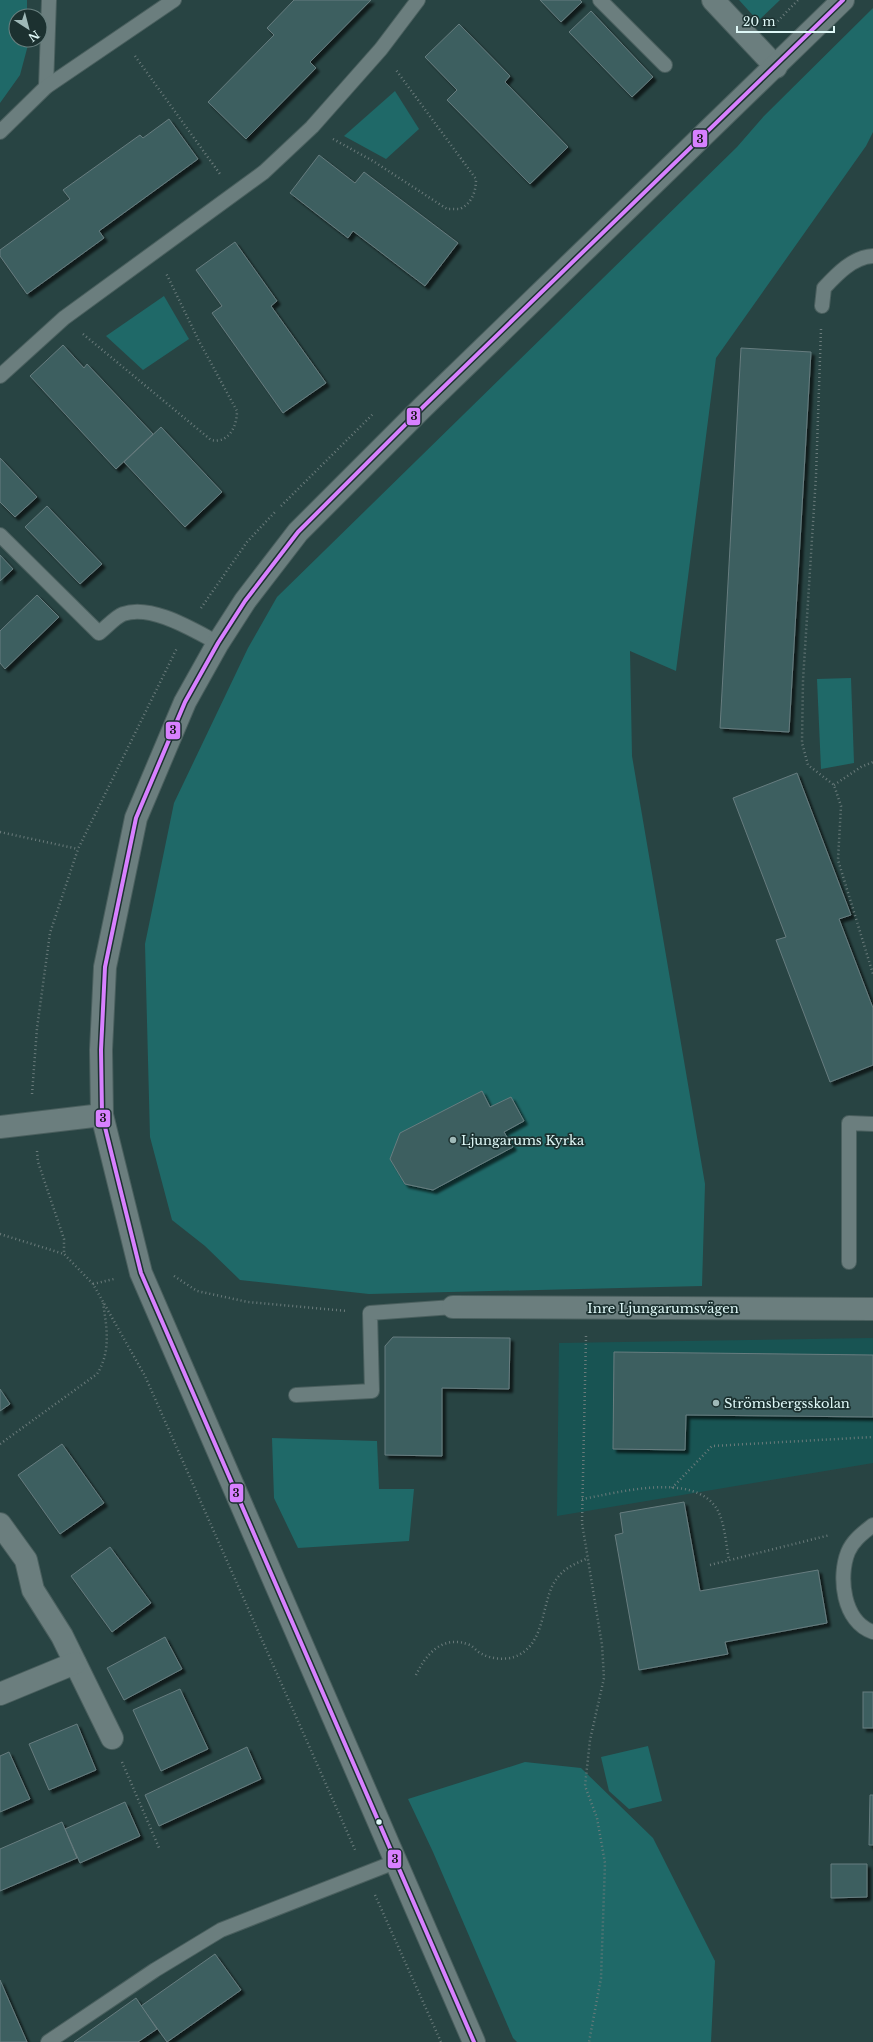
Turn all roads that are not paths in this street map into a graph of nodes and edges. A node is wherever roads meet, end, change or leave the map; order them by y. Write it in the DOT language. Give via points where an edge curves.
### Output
graph roads {
  1 [pos="49,0"];
  2 [pos="174,0"];
  3 [pos="418,0"];
  4 [pos="600,0"];
  5 [pos="713,0"];
  6 [pos="843,0"];
  7 [pos="665,65"];
  8 [pos="776,66"];
  9 [pos="46,87"];
  10 [pos="0,132"];
  11 [pos="873,256"];
  12 [pos="822,306"];
  13 [pos="0,376"];
  14 [pos="0,535"];
  15 [pos="218,643"];
  16 [pos="102,1115"];
  17 [pos="873,1124"];
  18 [pos="0,1127"];
  19 [pos="849,1262"];
  20 [pos="453,1307"];
  21 [pos="873,1309"];
  22 [pos="296,1394"];
  23 [pos="0,1524"];
  24 [pos="873,1525"];
  25 [pos="873,1632"];
  26 [pos="74,1663"];
  27 [pos="0,1694"];
  28 [pos="112,1738"];
  29 [pos="395,1862"];
  30 [pos="48,2042"];
  31 [pos="474,2042"];
  1 -- 9 [label="lane"];
  2 -- 9 [label="lane"];
  3 -- 13 [label="lane" via="381,49 312,127 264,172 64,318"];
  4 -- 7 [label="lane"];
  5 -- 8 [label="street"];
  6 -- 8 [label="street"];
  8 -- 15 [label="street" via="424,406 298,532 245,601"];
  9 -- 10 [label="lane"];
  11 -- 12 [label="lane" via="865,256 842,270 828,283 824,288"];
  14 -- 15 [label="lane" via="99,633 123,614 152,612"];
  15 -- 16 [label="street" via="185,702 136,818 105,967 101,1050"];
  16 -- 18 [label="street"];
  16 -- 29 [label="street" via="141,1273"];
  17 -- 19 [label="lane" via="849,1123"];
  20 -- 21 [label="street, Inre Ljungarumsvägen"];
  20 -- 22 [label="lane" via="370,1313 372,1391"];
  23 -- 26 [label="street" via="26,1560 33,1590 62,1636"];
  24 -- 25 [label="lane" via="858,1537 848,1552 844,1573 845,1599 856,1621"];
  26 -- 27 [label="street"];
  26 -- 28 [label="street"];
  29 -- 30 [label="lane" via="221,1930 155,1970"];
  29 -- 31 [label="street"];
}
